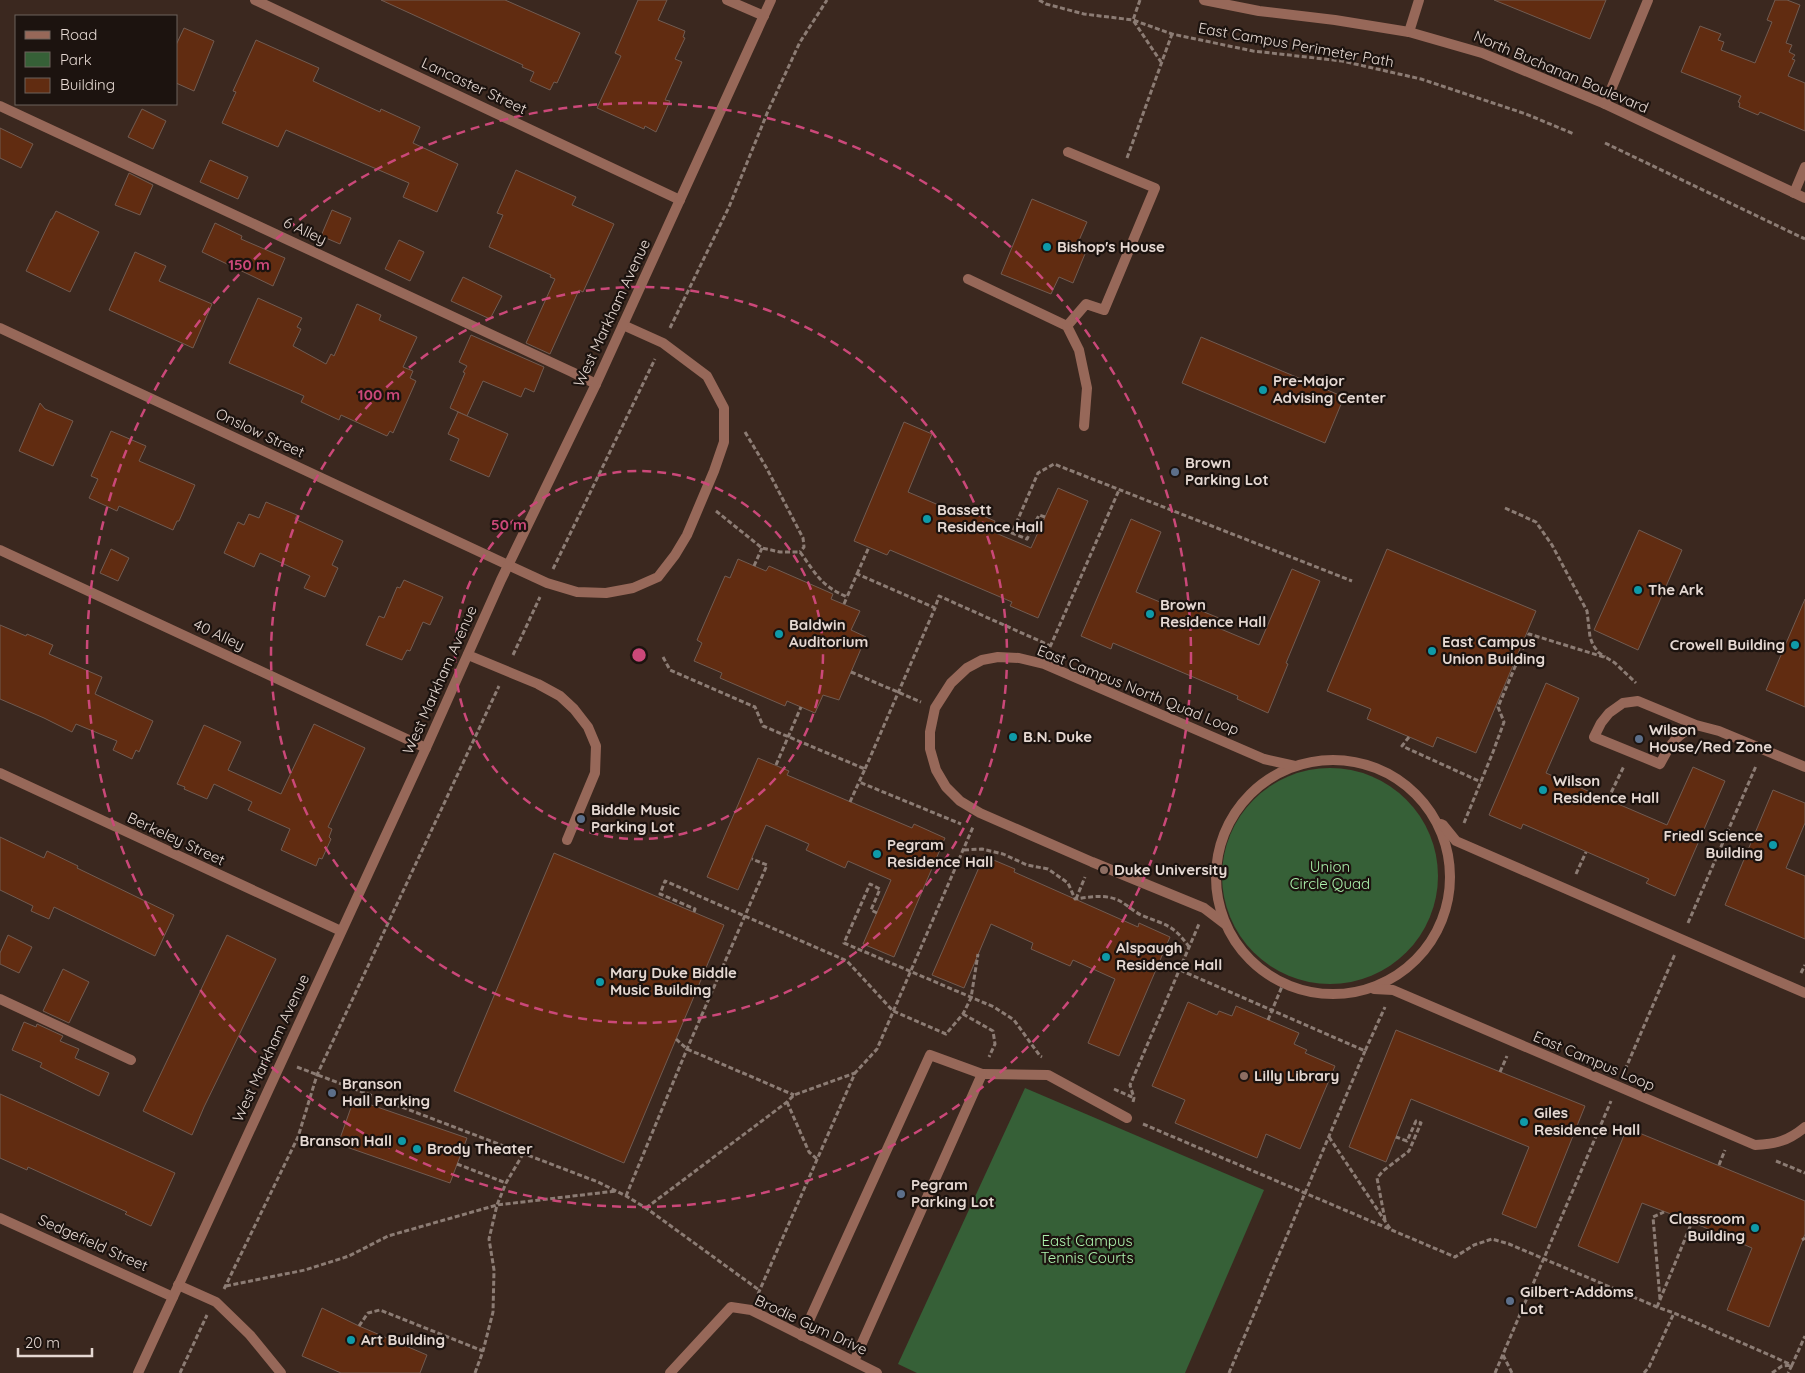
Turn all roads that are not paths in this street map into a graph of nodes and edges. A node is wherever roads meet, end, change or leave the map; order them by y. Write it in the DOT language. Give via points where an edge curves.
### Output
graph roads {
  1 [pos="255,0"];
  2 [pos="728,0"];
  3 [pos="771,0"];
  4 [pos="1204,0"];
  5 [pos="1419,0"];
  6 [pos="1648,0"];
  7 [pos="764,16"];
  8 [pos="1410,32"];
  9 [pos="1605,104"];
  10 [pos="0,106"];
  11 [pos="1068,152"];
  12 [pos="1805,167"];
  13 [pos="1794,193"];
  14 [pos="1805,198"];
  15 [pos="680,200"];
  16 [pos="968,279"];
  17 [pos="623,325"];
  18 [pos="1067,326"];
  19 [pos="0,328"];
  20 [pos="596,384"];
  21 [pos="1084,426"];
  22 [pos="0,550"];
  23 [pos="508,565"];
  24 [pos="468,655"];
  25 [pos="1696,725"];
  26 [pos="426,748"];
  27 [pos="1295,766"];
  28 [pos="1805,767"];
  29 [pos="0,773"];
  30 [pos="1438,823"];
  31 [pos="567,840"];
  32 [pos="1225,924"];
  33 [pos="340,931"];
  34 [pos="1370,989"];
  35 [pos="1805,993"];
  36 [pos="0,999"];
  37 [pos="130,1060"];
  38 [pos="982,1074"];
  39 [pos="1127,1118"];
  40 [pos="1805,1127"];
  41 [pos="0,1218"];
  42 [pos="178,1285"];
  43 [pos="173,1296"];
  44 [pos="802,1336"];
  45 [pos="854,1361"];
  46 [pos="872,1372"];
  47 [pos="138,1373"];
  48 [pos="281,1373"];
  49 [pos="670,1373"];
  1 -- 15 [label="street, Lancaster Street"];
  2 -- 7 [label="street"];
  3 -- 7 [label="street, West Markham Avenue"];
  4 -- 8 [label="street, North Buchanan Boulevard"];
  5 -- 8 [label="street"];
  6 -- 9 [label="street"];
  7 -- 15 [label="street, West Markham Avenue"];
  8 -- 9 [label="street, North Buchanan Boulevard" via="1482,53"];
  9 -- 13 [label="street, North Buchanan Boulevard"];
  10 -- 20 [label="street, 6 Alley"];
  11 -- 18 [label="street" via="1155,188 1104,310 1086,304"];
  12 -- 13 [label="street"];
  13 -- 14 [label="street, North Buchanan Boulevard"];
  15 -- 17 [label="street, West Markham Avenue"];
  16 -- 18 [label="street"];
  17 -- 20 [label="street, West Markham Avenue"];
  17 -- 23 [label="street, Onslow Street" via="663,342 708,376 724,408 724,442 686,535 658,577 633,588 606,594 577,592"];
  18 -- 21 [label="street" via="1079,350 1087,388"];
  19 -- 23 [label="street, Onslow Street"];
  20 -- 23 [label="street, West Markham Avenue"];
  22 -- 26 [label="street, 40 Alley"];
  23 -- 24 [label="street, West Markham Avenue"];
  24 -- 26 [label="street, West Markham Avenue"];
  24 -- 31 [label="street" via="560,696 588,727 596,746 595,773"];
  25 -- 25 [label="street" via="1638,700 1623,703 1609,713 1594,737 1660,764 1680,734"];
  25 -- 28 [label="street" via="1719,731"];
  26 -- 33 [label="street, West Markham Avenue"];
  27 -- 30 [label="street" via="1336,759 1373,766 1411,789"];
  27 -- 32 [label="street" via="1265,781 1249,795 1223,836 1216,877"];
  27 -- 32 [label="street, East Campus North Quad Loop" via="1264,758 1044,664 1019,658 982,660 967,668 951,683 935,708 930,749 936,770 960,801 1092,862 1204,908"];
  29 -- 33 [label="street, Berkeley Street"];
  30 -- 34 [label="street" via="1446,844 1451,874 1444,917 1427,948 1414,962 1399,975"];
  30 -- 35 [label="street" via="1456,841"];
  32 -- 34 [label="street" via="1245,956 1283,984 1320,994 1338,995"];
  33 -- 42 [label="street, West Markham Avenue"];
  34 -- 40 [label="street, East Campus Loop" via="1393,990 1755,1145 1775,1144"];
  36 -- 37 [label="street"];
  38 -- 39 [label="street" via="1048,1075"];
  38 -- 44 [label="street" via="930,1055"];
  38 -- 45 [label="street"];
  41 -- 43 [label="street, Sedgefield Street"];
  42 -- 43 [label="street, West Markham Avenue"];
  42 -- 48 [label="street" via="216,1302 250,1335"];
  43 -- 47 [label="street, West Markham Avenue"];
  44 -- 45 [label="street, Brodie Gym Drive"];
  44 -- 49 [label="street, Brodie Gym Drive" via="751,1310 731,1307"];
  45 -- 46 [label="street, Brodie Gym Drive"];
}
